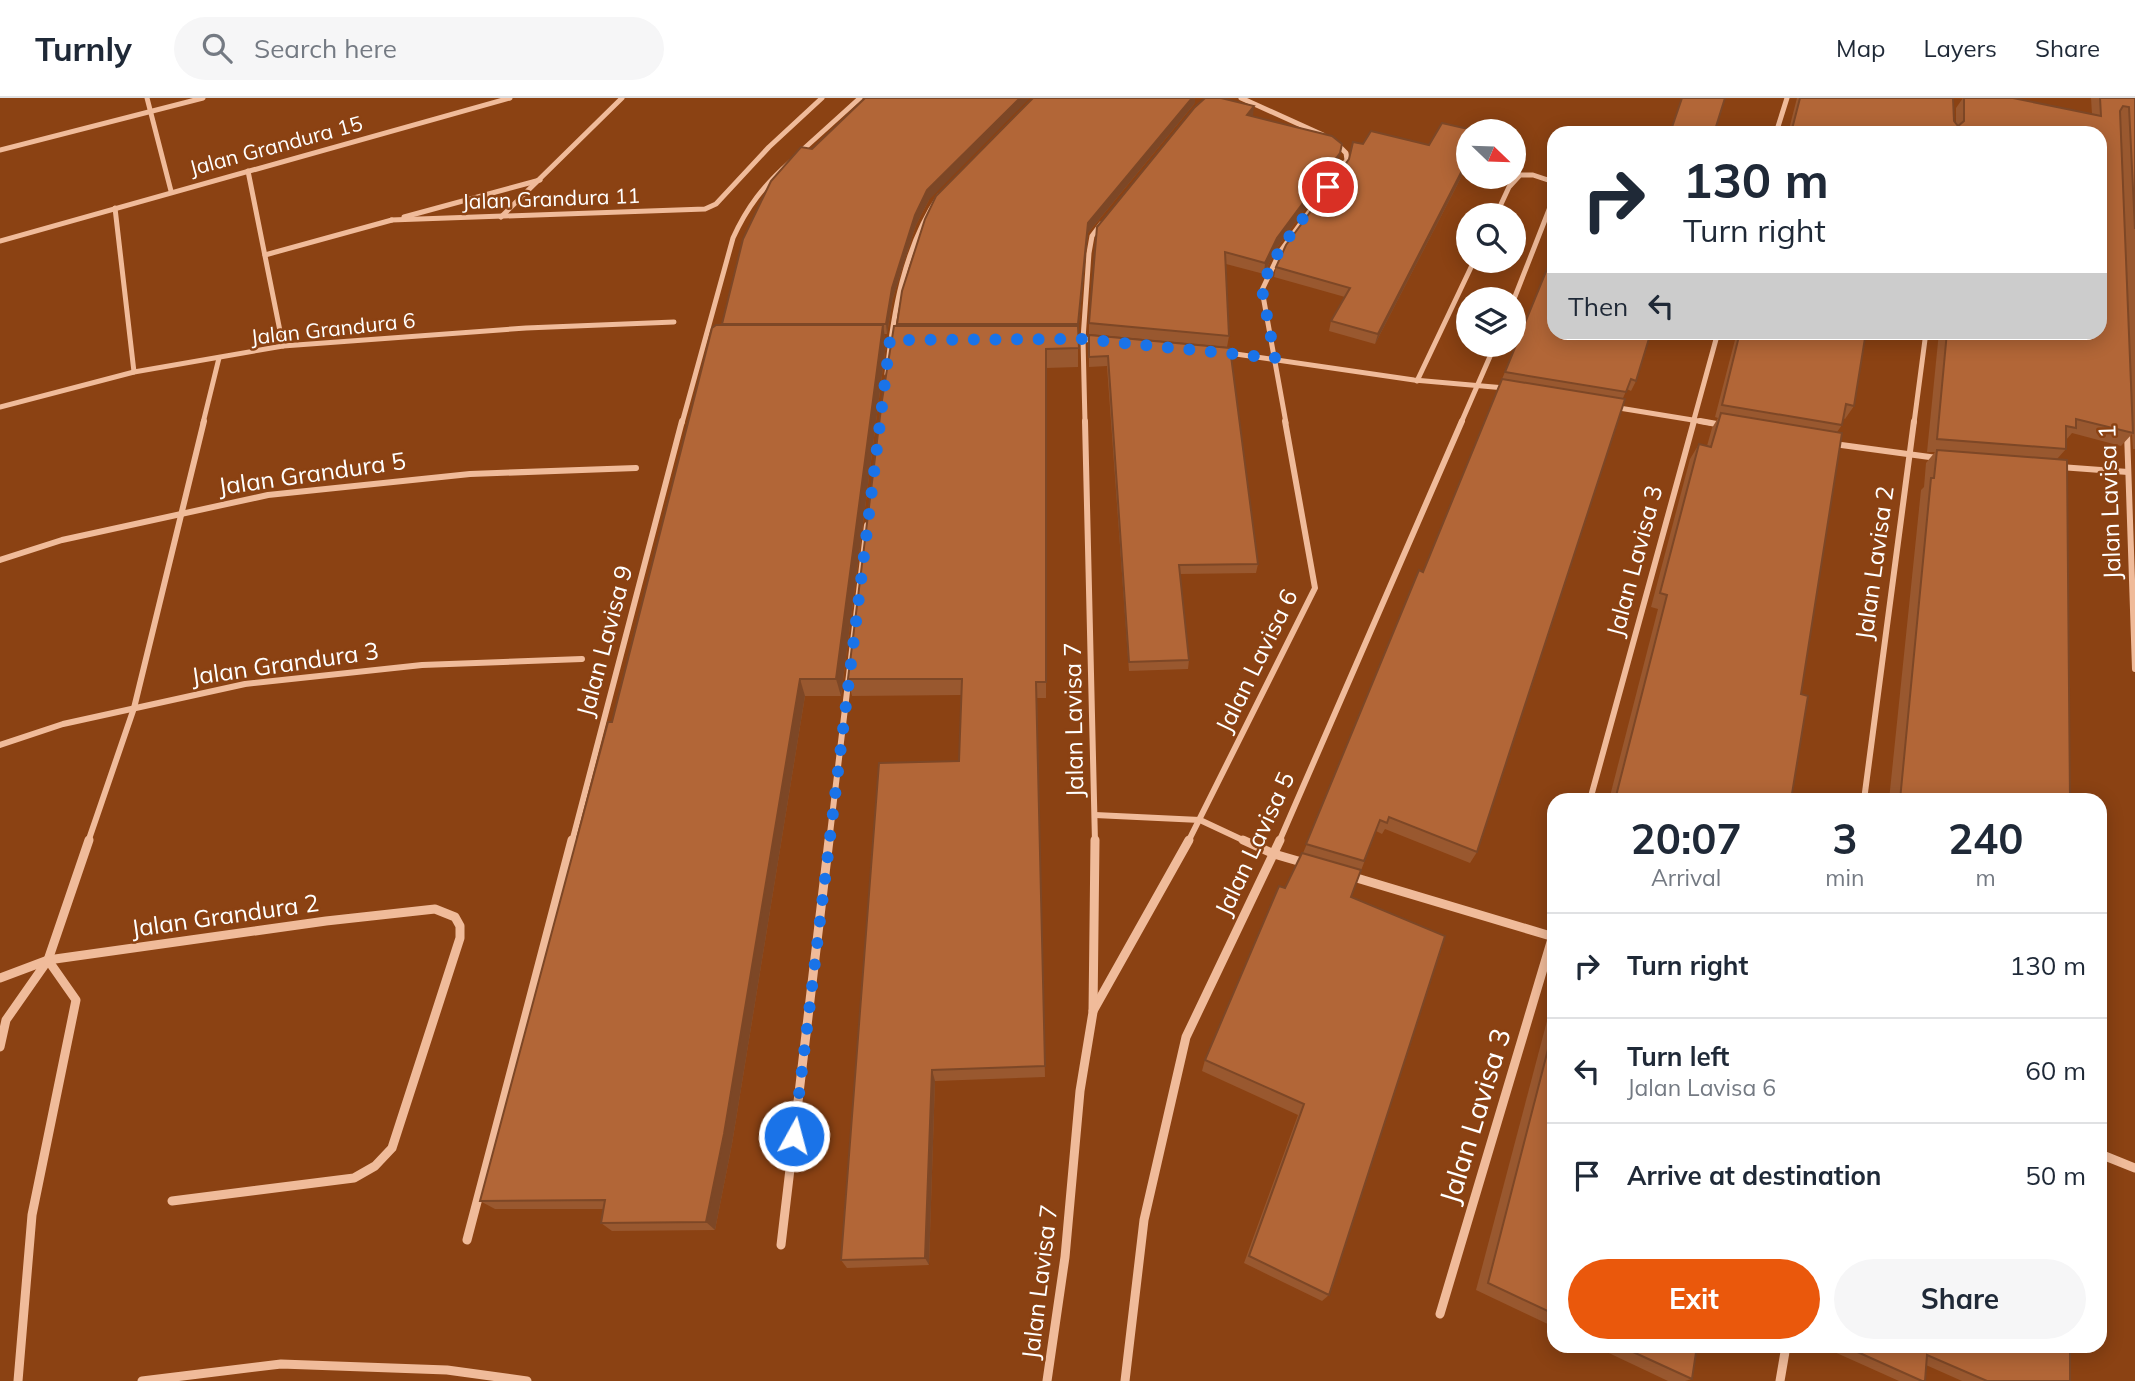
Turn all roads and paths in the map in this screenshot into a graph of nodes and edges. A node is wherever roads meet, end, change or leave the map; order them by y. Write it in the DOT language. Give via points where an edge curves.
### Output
graph roads {
  1 [pos="147,98"];
  2 [pos="203,98"];
  3 [pos="510,98"];
  4 [pos="622,98"];
  5 [pos="822,98"];
  6 [pos="860,98"];
  7 [pos="1241,98"];
  8 [pos="1787,98"];
  9 [pos="149,112"];
  10 [pos="1778,126"];
  11 [pos="0,150"];
  12 [pos="248,171"];
  13 [pos="540,180"];
  14 [pos="1547,180"];
  15 [pos="947,186"];
  16 [pos="171,191"];
  17 [pos="1502,203"];
  18 [pos="115,208"];
  19 [pos="1547,215"];
  20 [pos="1107,216"];
  21 [pos="501,217"];
  22 [pos="391,220"];
  23 [pos="0,241"];
  24 [pos="265,255"];
  25 [pos="1468,273"];
  26 [pos="1519,287"];
  27 [pos="674,322"];
  28 [pos="704,339"];
  29 [pos="717,339"];
  30 [pos="1055,339"];
  31 [pos="1083,339"];
  32 [pos="876,340"];
  33 [pos="890,340"];
  34 [pos="904,340"];
  35 [pos="1716,340"];
  36 [pos="1925,340"];
  37 [pos="1096,341"];
  38 [pos="283,346"];
  39 [pos="1220,352"];
  40 [pos="1490,357"];
  41 [pos="219,358"];
  42 [pos="1275,358"];
  43 [pos="134,372"];
  44 [pos="1417,381"];
  45 [pos="886,384"];
  46 [pos="1479,384"];
  47 [pos="1519,391"];
  48 [pos="1599,404"];
  49 [pos="0,407"];
  50 [pos="1693,421"];
  51 [pos="1733,427"];
  52 [pos="2127,430"];
  53 [pos="1829,443"];
  54 [pos="1911,456"];
  55 [pos="1951,459"];
  56 [pos="2047,466"];
  57 [pos="636,468"];
  58 [pos="2128,472"];
  59 [pos="181,514"];
  60 [pos="868,519"];
  61 [pos="0,560"];
  62 [pos="582,659"];
  63 [pos="2135,670"];
  64 [pos="134,708"];
  65 [pos="0,745"];
  66 [pos="1592,793"];
  67 [pos="1865,793"];
  68 [pos="1095,815"];
  69 [pos="1200,820"];
  70 [pos="1274,854"];
  71 [pos="1313,866"];
  72 [pos="1340,873"];
  73 [pos="1547,933"];
  74 [pos="1547,958"];
  75 [pos="48,960"];
  76 [pos="0,978"];
  77 [pos="1093,1012"];
  78 [pos="0,1047"];
  79 [pos="2107,1157"];
  80 [pos="2135,1168"];
  81 [pos="172,1201"];
  82 [pos="467,1240"];
  83 [pos="781,1245"];
  84 [pos="1440,1314"];
  85 [pos="1785,1353"];
  86 [pos="18,1381"];
  87 [pos="142,1381"];
  88 [pos="527,1381"];
  89 [pos="1047,1381"];
  90 [pos="1125,1381"];
  91 [pos="1780,1381"];
  1 -- 9 [label="street"];
  2 -- 9 [label="street"];
  3 -- 12 [label="street, Jalan Grandura 15"];
  4 -- 13 [label="street"];
  5 -- 21 [label="street, Jalan Grandura 11" via="712,207"];
  6 -- 28 [label="street, Jalan Lavisa 9" via="767,182 746,210 733,238"];
  7 -- 42 [label="street, Jalan Lavisa 6" via="1325,136 1346,153 1343,166 1264,281"];
  8 -- 10 [label="street"];
  9 -- 11 [label="street"];
  9 -- 16 [label="street"];
  12 -- 16 [label="street, Jalan Grandura 15"];
  12 -- 24 [label="street"];
  13 -- 21 [label="street"];
  13 -- 22 [label="street, Jalan Grandura 11"];
  14 -- 17 [label="street" via="1520,175"];
  15 -- 33 [label="street" via="921,227"];
  16 -- 18 [label="street, Jalan Grandura 15"];
  18 -- 23 [label="street, Jalan Grandura 15"];
  18 -- 43 [label="street"];
  19 -- 26 [label="street"];
  20 -- 31 [label="street, Jalan Lavisa 7" via="1092,236"];
  21 -- 22 [label="street, Jalan Grandura 11"];
  22 -- 24 [label="street, Jalan Grandura 11"];
  24 -- 38 [label="street"];
  25 -- 44 [label="street"];
  27 -- 38 [label="street, Jalan Grandura 6"];
  28 -- 29 [label="street"];
  28 -- 82 [label="street, Jalan Lavisa 9"];
  30 -- 31 [label="street"];
  31 -- 37 [label="street"];
  31 -- 68 [label="street, Jalan Lavisa 7"];
  32 -- 33 [label="street"];
  33 -- 34 [label="street"];
  33 -- 45 [label="street"];
  35 -- 50 [label="street, Jalan Lavisa 3"];
  36 -- 54 [label="street, Jalan Lavisa 2"];
  38 -- 41 [label="street, Jalan Grandura 6"];
  39 -- 42 [label="street"];
  40 -- 46 [label="street, Jalan Lavisa 5"];
  41 -- 43 [label="street, Jalan Grandura 6"];
  41 -- 59 [label="street"];
  42 -- 44 [label="street"];
  42 -- 69 [label="street, Jalan Lavisa 6" via="1315,588"];
  43 -- 49 [label="street, Jalan Grandura 6"];
  44 -- 46 [label="street"];
  46 -- 47 [label="street"];
  46 -- 70 [label="street, Jalan Lavisa 5"];
  48 -- 50 [label="street"];
  50 -- 51 [label="street"];
  50 -- 66 [label="street, Jalan Lavisa 3"];
  52 -- 58 [label="street, Jalan Lavisa 1"];
  53 -- 54 [label="street"];
  54 -- 55 [label="street"];
  54 -- 67 [label="street, Jalan Lavisa 2"];
  56 -- 58 [label="street"];
  57 -- 59 [label="street, Jalan Grandura 5" via="470,474 268,495"];
  58 -- 63 [label="street, Jalan Lavisa 1"];
  59 -- 61 [label="street, Jalan Grandura 5" via="62,540"];
  59 -- 64 [label="street"];
  60 -- 83 [label="street"];
  62 -- 64 [label="street, Jalan Grandura 3" via="422,665 244,684"];
  64 -- 65 [label="street, Jalan Grandura 3"];
  64 -- 75 [label="street"];
  68 -- 69 [label="street"];
  68 -- 77 [label="street, Jalan Lavisa 7"];
  69 -- 70 [label="street"];
  69 -- 77 [label="street, Jalan Lavisa 6"];
  70 -- 71 [label="street"];
  70 -- 90 [label="street, Jalan Lavisa 5" via="1186,1037 1144,1220"];
  72 -- 73 [label="street"];
  74 -- 84 [label="street, Jalan Lavisa 3"];
  75 -- 76 [label="street, Jalan Grandura 2"];
  75 -- 78 [label="street" via="6,1020"];
  75 -- 81 [label="street, Jalan Grandura 2" via="435,909 447,910 461,925 392,1148 373,1169 331,1182"];
  75 -- 86 [label="street" via="76,1000 32,1215"];
  77 -- 89 [label="street, Jalan Lavisa 7"];
  79 -- 80 [label="street"];
  85 -- 91 [label="street"];
  87 -- 88 [label="street" via="281,1364 447,1370"];
}
